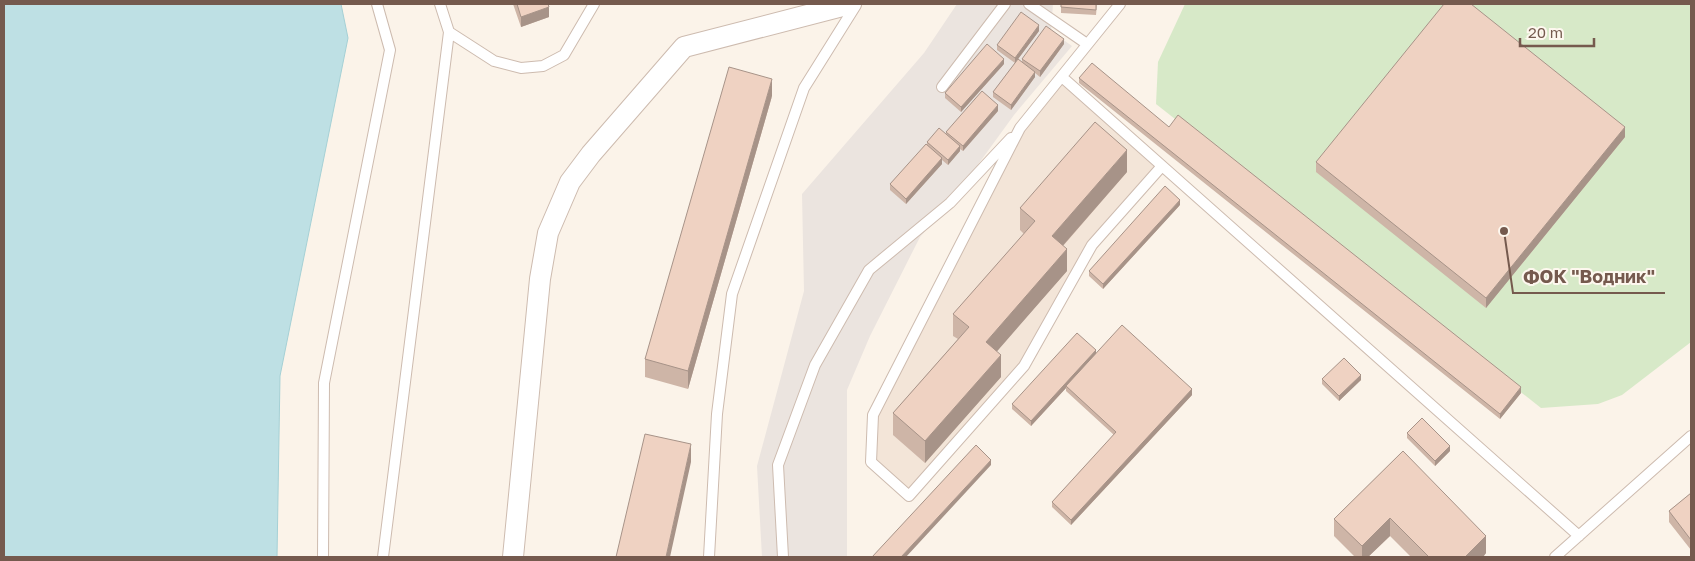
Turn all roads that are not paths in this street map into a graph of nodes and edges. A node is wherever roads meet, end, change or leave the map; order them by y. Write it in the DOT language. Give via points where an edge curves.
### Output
graph roads {
  1 [pos="377,4"];
  2 [pos="440,4"];
  3 [pos="594,4"];
  4 [pos="850,4"];
  5 [pos="856,4"];
  6 [pos="1005,4"];
  7 [pos="1029,4"];
  8 [pos="1120,4"];
  9 [pos="449,32"];
  10 [pos="1087,44"];
  11 [pos="1062,77"];
  12 [pos="942,87"];
  13 [pos="1020,128"];
  14 [pos="1162,166"];
  15 [pos="1691,436"];
  16 [pos="1579,536"];
  17 [pos="322,557"];
  18 [pos="383,557"];
  19 [pos="512,557"];
  20 [pos="709,557"];
  21 [pos="783,557"];
  22 [pos="1555,557"];
  1 -- 17 [label="lane" via="390,50 324,383"];
  2 -- 9 [label="lane"];
  3 -- 9 [label="lane" via="564,55 543,66 521,68 494,62"];
  4 -- 19 [label="street" via="684,47 570,182 548,233 540,279"];
  5 -- 20 [label="lane" via="804,88 732,294 717,414"];
  6 -- 12 [label="lane"];
  7 -- 10 [label="lane"];
  8 -- 10 [label="lane"];
  9 -- 18 [label="lane"];
  10 -- 11 [label="lane"];
  11 -- 13 [label="lane"];
  11 -- 14 [label="lane"];
  13 -- 14 [label="lane" via="873,415 871,462 909,496 1024,366 1092,245"];
  13 -- 21 [label="lane" via="950,203 869,270 815,365 778,465"];
  14 -- 16 [label="lane"];
  15 -- 16 [label="lane"];
  16 -- 22 [label="lane"];
}
